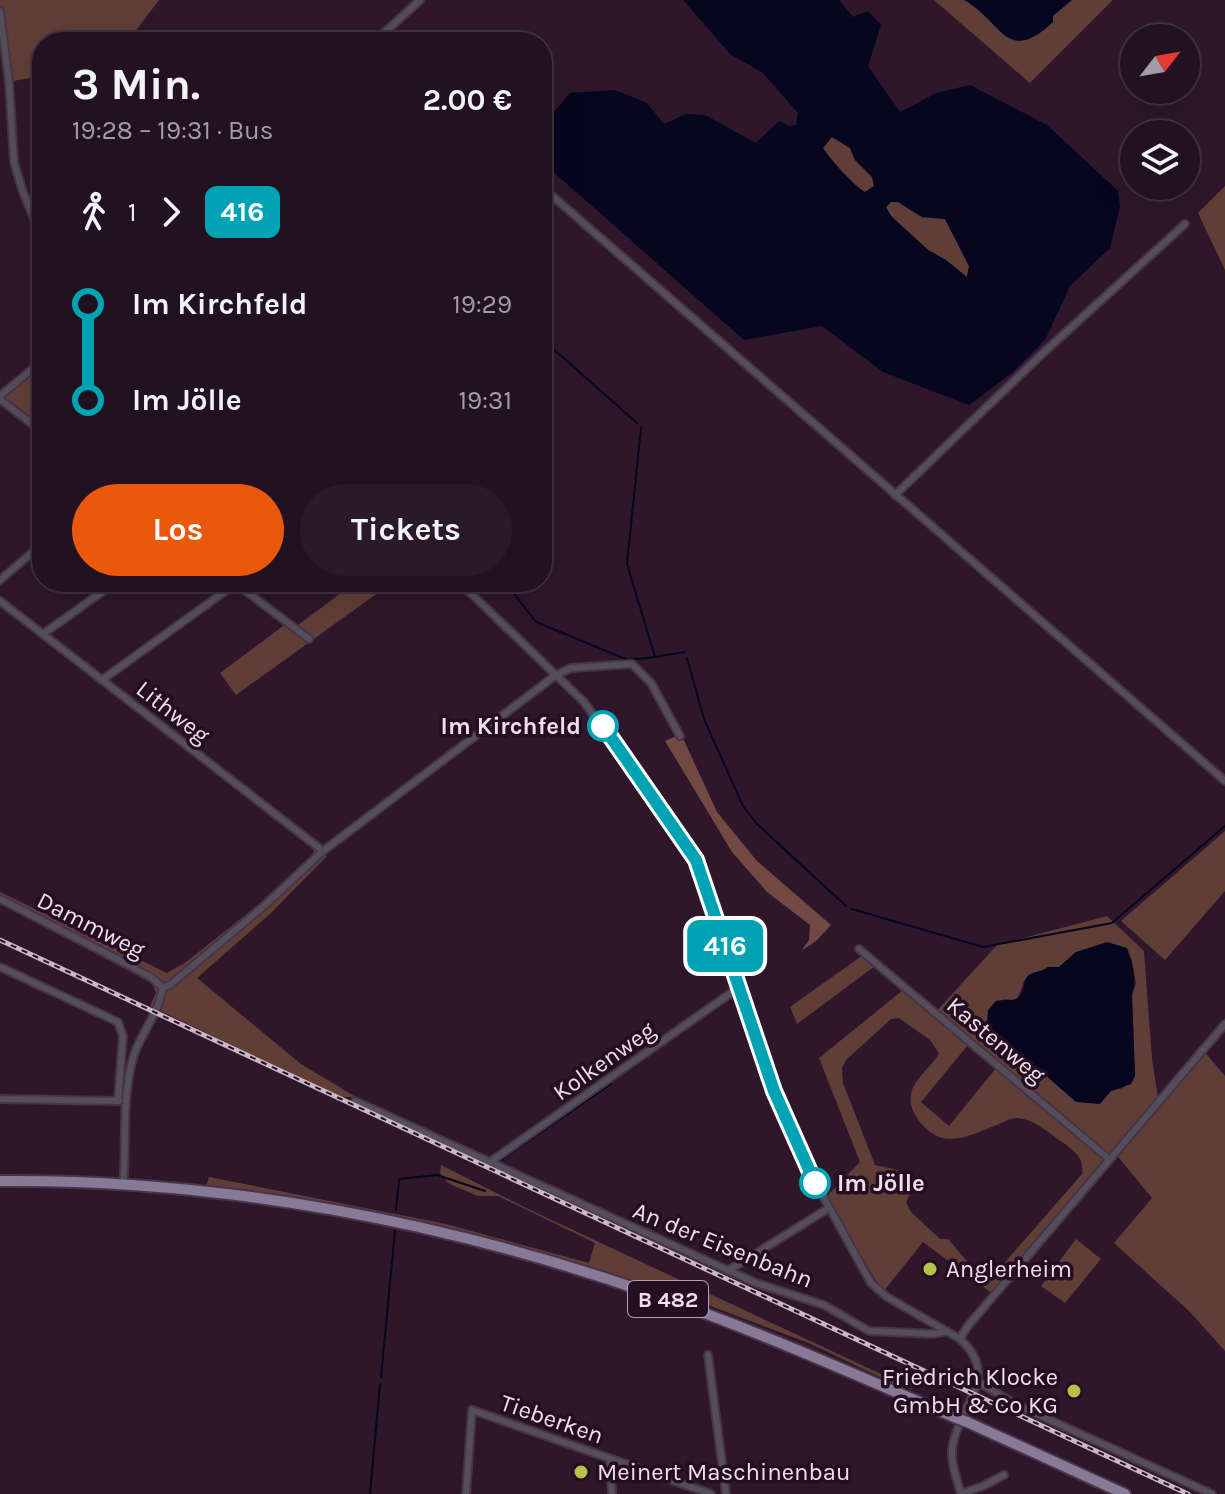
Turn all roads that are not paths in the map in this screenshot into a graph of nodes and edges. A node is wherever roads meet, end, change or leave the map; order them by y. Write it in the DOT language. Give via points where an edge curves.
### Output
graph roads {
  1 [pos="420,0"];
  2 [pos="0,11"];
  3 [pos="386,32"];
  4 [pos="2,40"];
  5 [pos="552,196"];
  6 [pos="32,211"];
  7 [pos="1185,224"];
  8 [pos="32,370"];
  9 [pos="0,398"];
  10 [pos="32,424"];
  11 [pos="895,495"];
  12 [pos="32,553"];
  13 [pos="0,580"];
  14 [pos="102,592"];
  15 [pos="222,592"];
  16 [pos="249,592"];
  17 [pos="469,592"];
  18 [pos="0,601"];
  19 [pos="43,634"];
  20 [pos="309,639"];
  21 [pos="556,675"];
  22 [pos="102,680"];
  23 [pos="680,736"];
  24 [pos="1225,781"];
  25 [pos="323,851"];
  26 [pos="0,899"];
  27 [pos="859,949"];
  28 [pos="0,967"];
  29 [pos="162,987"];
  30 [pos="738,988"];
  31 [pos="1225,1024"];
  32 [pos="0,1099"];
  33 [pos="118,1101"];
  34 [pos="127,1101"];
  35 [pos="355,1101"];
  36 [pos="1109,1159"];
  37 [pos="490,1162"];
  38 [pos="0,1181"];
  39 [pos="123,1186"];
  40 [pos="829,1208"];
  41 [pos="729,1270"];
  42 [pos="947,1331"];
  43 [pos="960,1339"];
  44 [pos="708,1355"];
  45 [pos="978,1382"];
  46 [pos="610,1459"];
  47 [pos="1004,1475"];
  48 [pos="466,1494"];
  49 [pos="612,1494"];
  50 [pos="711,1494"];
  51 [pos="726,1494"];
  52 [pos="961,1494"];
  53 [pos="1125,1494"];
  54 [pos="1212,1494"];
  1 -- 3 [label="street"];
  2 -- 4 [label="street"];
  4 -- 6 [label="street" via="14,162"];
  5 -- 11 [label="street"];
  7 -- 11 [label="street"];
  8 -- 9 [label="street"];
  9 -- 10 [label="street"];
  11 -- 24 [label="street"];
  12 -- 13 [label="street"];
  14 -- 19 [label="street"];
  15 -- 22 [label="street"];
  16 -- 20 [label="street"];
  17 -- 21 [label="street"];
  18 -- 19 [label="street, Lithweg"];
  19 -- 22 [label="street, Lithweg"];
  21 -- 23 [label="street" via="571,668 632,664 651,683"];
  21 -- 25 [label="street"];
  21 -- 30 [label="street" via="603,726 696,860"];
  22 -- 25 [label="street, Lithweg"];
  25 -- 29 [label="street"];
  26 -- 29 [label="street, Dammweg"];
  27 -- 36 [label="street, Kastenweg"];
  28 -- 33 [label="street" via="118,1022 123,1036"];
  29 -- 34 [label="street" via="134,1056"];
  30 -- 37 [label="street, Kolkenweg"];
  30 -- 40 [label="street" via="775,1095"];
  31 -- 36 [label="street"];
  32 -- 33 [label="street"];
  33 -- 34 [label="street"];
  34 -- 39 [label="street"];
  35 -- 37 [label="street"];
  36 -- 43 [label="street"];
  37 -- 41 [label="street, An der Eisenbahn"];
  38 -- 39 [label="main road, B 482"];
  39 -- 53 [label="main road, B 482, bridge" via="317,1207 527,1255 618,1282 967,1422"];
  40 -- 41 [label="street"];
  40 -- 42 [label="street" via="877,1290"];
  41 -- 42 [label="street, An der Eisenbahn" via="824,1305 869,1331"];
  42 -- 43 [label="street"];
  43 -- 45 [label="street" via="974,1357"];
  44 -- 51 [label="street"];
  45 -- 52 [label="street" via="953,1444"];
  45 -- 54 [label="street"];
  46 -- 48 [label="street, Tieberken" via="472,1410"];
  46 -- 49 [label="street"];
  46 -- 50 [label="street, Tieberken"];
  47 -- 52 [label="street"];
}
